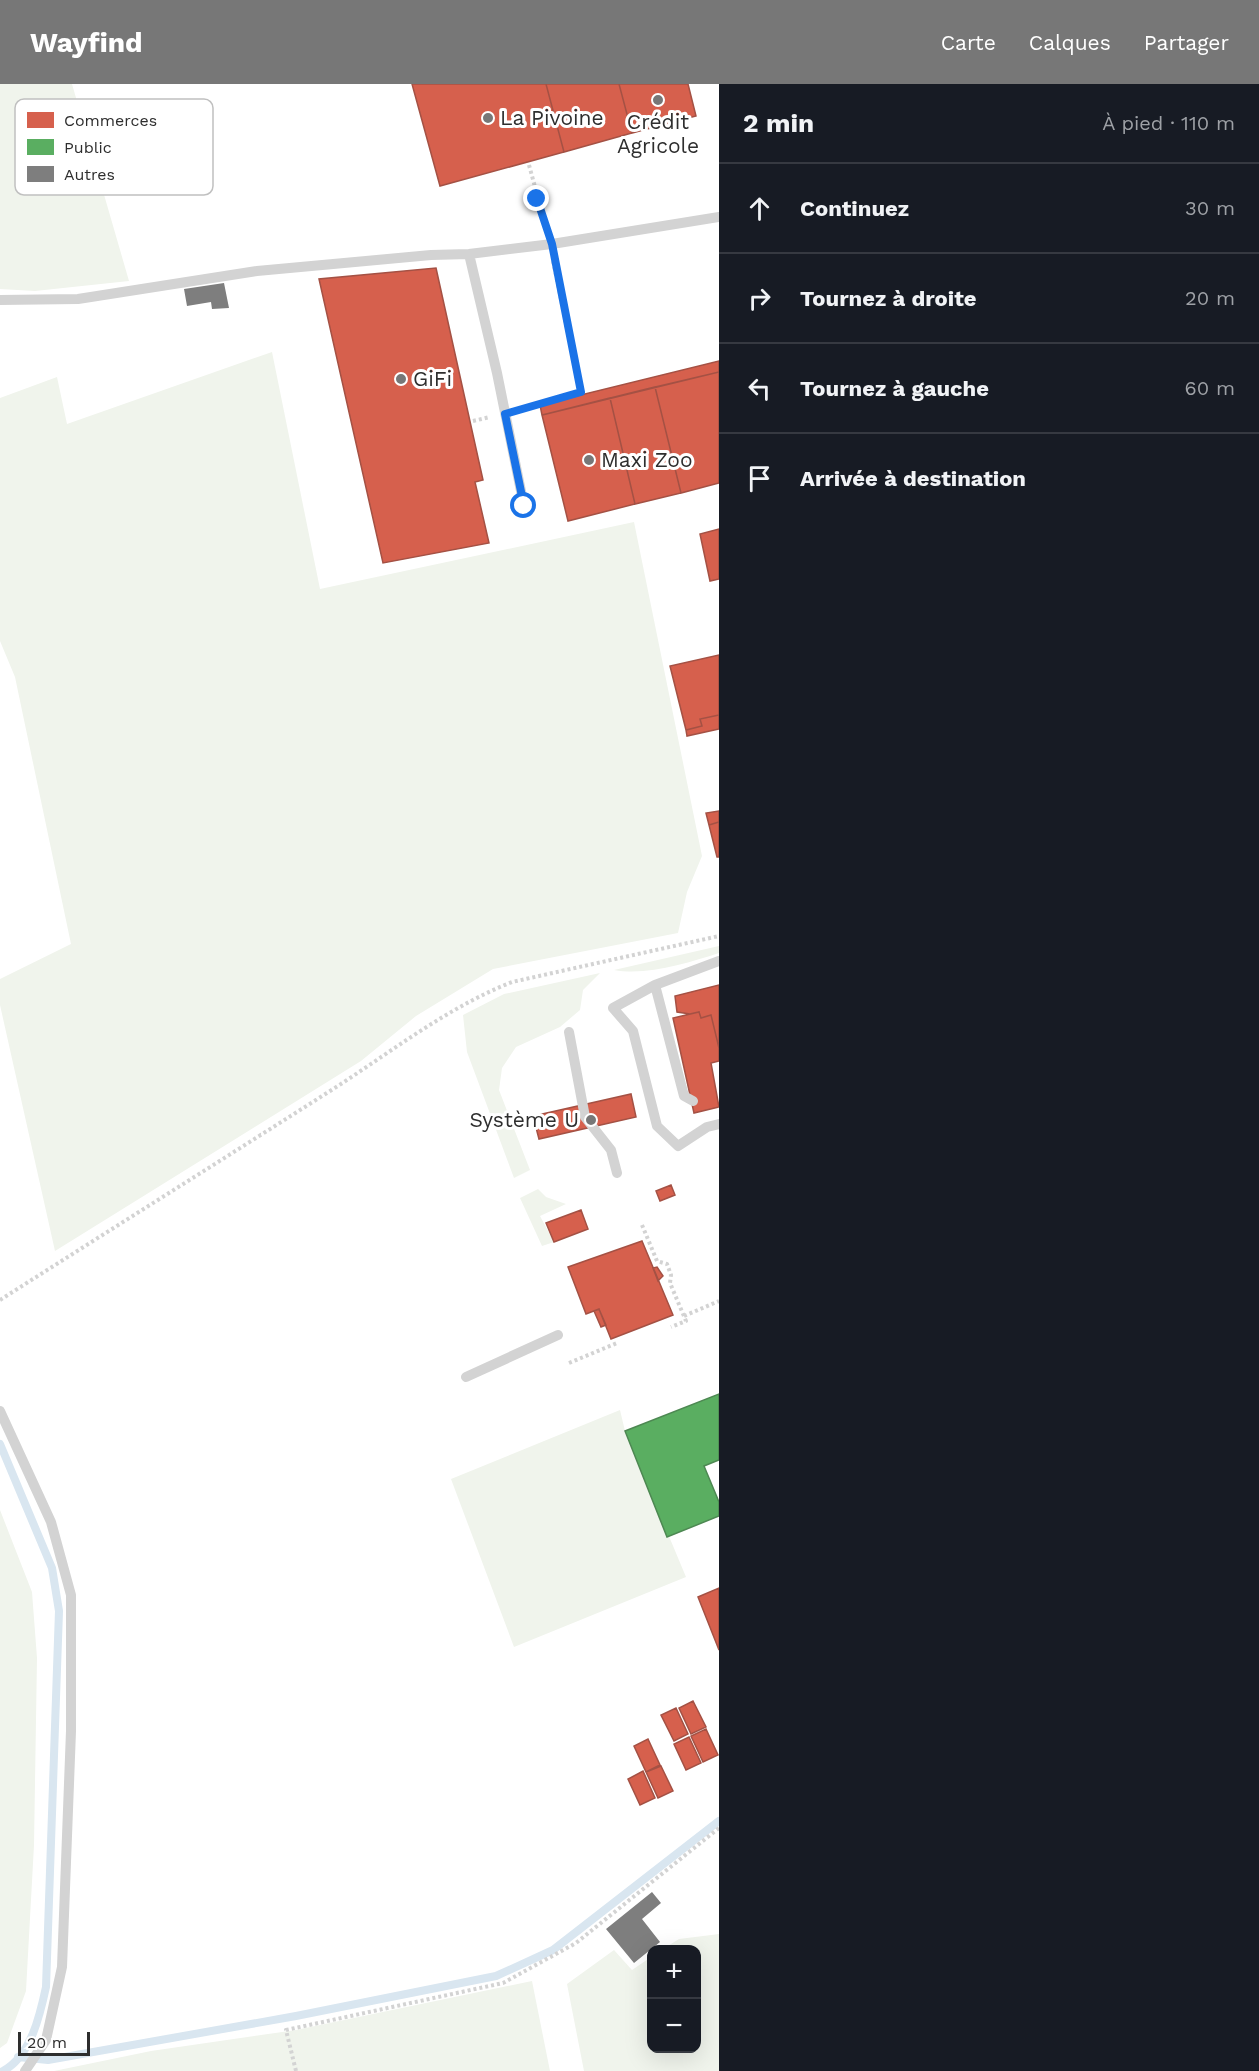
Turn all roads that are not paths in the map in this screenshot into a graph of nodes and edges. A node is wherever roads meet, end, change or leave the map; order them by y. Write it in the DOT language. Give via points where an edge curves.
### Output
graph roads {
  1 [pos="719,217"];
  2 [pos="469,254"];
  3 [pos="0,300"];
  4 [pos="524,506"];
  5 [pos="719,961"];
  6 [pos="655,985"];
  7 [pos="569,1032"];
  8 [pos="693,1101"];
  9 [pos="719,1124"];
  10 [pos="617,1173"];
  11 [pos="558,1335"];
  12 [pos="466,1377"];
  13 [pos="0,1411"];
  14 [pos="25,2071"];
  1 -- 2 [label="lane"];
  2 -- 3 [label="lane" via="257,272 78,299"];
  2 -- 4 [label="lane"];
  5 -- 6 [label="lane"];
  6 -- 8 [label="lane" via="684,1096"];
  6 -- 9 [label="lane" via="613,1008 633,1031 657,1126 678,1146 707,1127"];
  7 -- 10 [label="lane" via="585,1117 611,1150"];
  11 -- 12 [label="lane"];
  13 -- 14 [label="lane" via="51,1522 71,1595 71,1731 62,1967 46,2040"];
}
